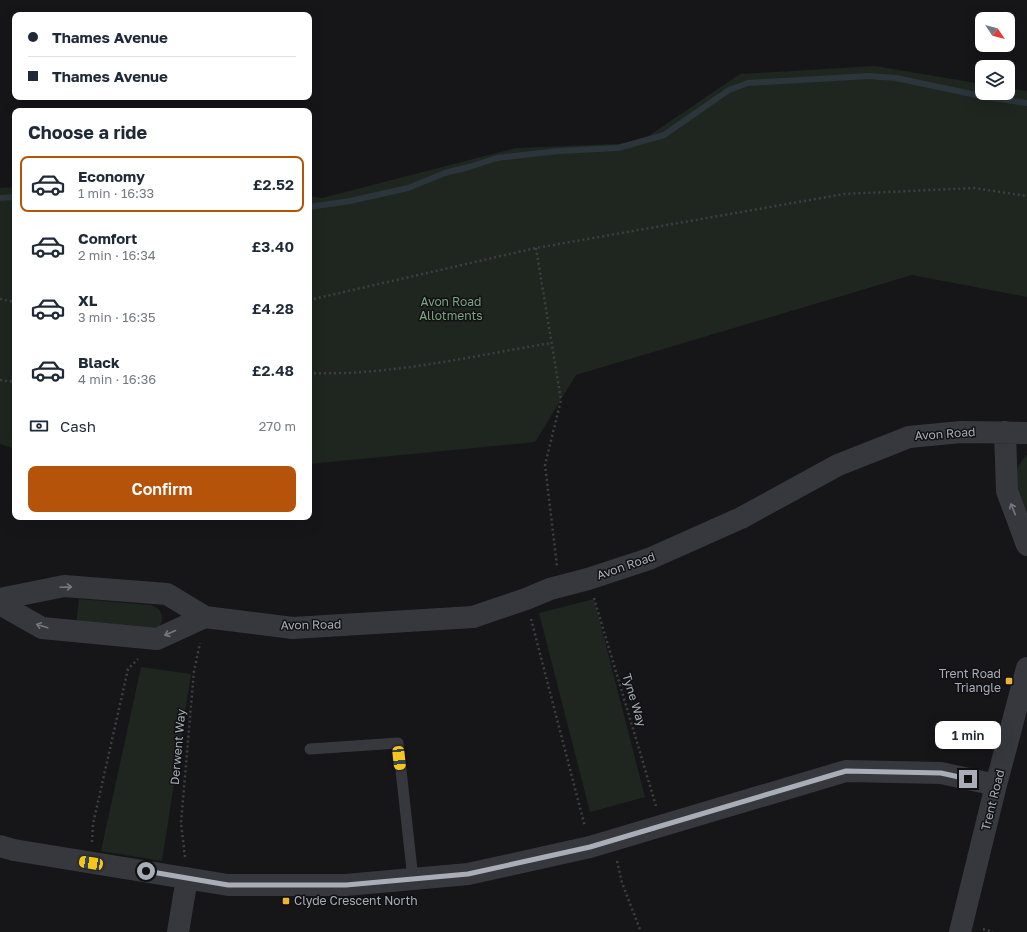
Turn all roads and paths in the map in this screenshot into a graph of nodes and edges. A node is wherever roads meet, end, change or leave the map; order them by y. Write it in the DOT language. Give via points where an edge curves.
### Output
graph roads {
  1 [pos="1027,196"];
  2 [pos="536,248"];
  3 [pos="0,299"];
  4 [pos="312,299"];
  5 [pos="12,301"];
  6 [pos="551,343"];
  7 [pos="312,373"];
  8 [pos="0,380"];
  9 [pos="12,382"];
  10 [pos="1005,432"];
  11 [pos="1027,433"];
  12 [pos="1027,545"];
  13 [pos="588,579"];
  14 [pos="559,587"];
  15 [pos="0,599"];
  16 [pos="526,599"];
  17 [pos="0,604"];
  18 [pos="205,617"];
  19 [pos="157,639"];
  20 [pos="1027,668"];
  21 [pos="310,749"];
  22 [pos="996,785"];
  23 [pos="662,826"];
  24 [pos="612,841"];
  25 [pos="0,846"];
  26 [pos="590,847"];
  27 [pos="91,863"];
  28 [pos="187,878"];
  29 [pos="413,879"];
  30 [pos="178,932"];
  31 [pos="641,932"];
  32 [pos="960,932"];
  1 -- 2 [label="path" via="974,188 844,194"];
  2 -- 4 [label="path"];
  2 -- 6 [label="path"];
  3 -- 5 [label="path"];
  6 -- 7 [label="path" via="403,368"];
  6 -- 14 [label="path" via="561,400 545,465"];
  8 -- 9 [label="path"];
  10 -- 11 [label="street, Avon Road"];
  12 -- 10 [label="street, one-way" via="1007,492"];
  10 -- 13 [label="street, Avon Road" via="961,432 909,437 838,465 734,521 649,559"];
  13 -- 14 [label="street, Avon Road"];
  13 -- 23 [label="path, Tyne Way"];
  14 -- 16 [label="street, Avon Road"];
  15 -- 18 [label="street, Avon Road, one-way" via="64,586 167,594"];
  16 -- 18 [label="street, Avon Road" via="473,616 293,628"];
  16 -- 26 [label="path"];
  19 -- 17 [label="street, one-way" via="42,628"];
  18 -- 19 [label="street, one-way"];
  18 -- 28 [label="path, Derwent Way" via="194,671 181,823"];
  19 -- 27 [label="path" via="128,669 93,824"];
  20 -- 22 [label="street, Trent Road"];
  21 -- 29 [label="lane" via="398,743"];
  22 -- 23 [label="street" via="941,773 846,771"];
  22 -- 32 [label="street, Trent Road"];
  23 -- 24 [label="street"];
  24 -- 26 [label="street"];
  24 -- 31 [label="path" via="622,883"];
  25 -- 27 [label="street"];
  26 -- 29 [label="street" via="468,874"];
  27 -- 28 [label="street"];
  28 -- 29 [label="street" via="228,885 346,885"];
  28 -- 30 [label="street"];
}
